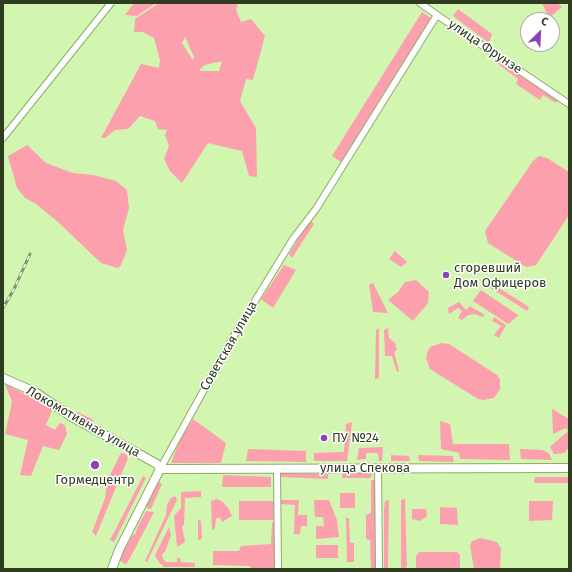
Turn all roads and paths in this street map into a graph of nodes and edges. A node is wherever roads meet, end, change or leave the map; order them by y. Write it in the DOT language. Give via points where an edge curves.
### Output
graph roads {
  1 [pos="111,3"];
  2 [pos="420,3"];
  3 [pos="437,15"];
  4 [pos="569,104"];
  5 [pos="362,133"];
  6 [pos="3,138"];
  7 [pos="3,378"];
  8 [pos="277,468"];
  9 [pos="378,468"];
  10 [pos="569,468"];
  11 [pos="160,469"];
  12 [pos="112,569"];
  13 [pos="278,569"];
  14 [pos="379,569"];
  1 -- 6 [label="street"];
  2 -- 3 [label="street"];
  3 -- 4 [label="street, улица Фрунзе"];
  3 -- 5 [label="street, улица Фрунзе"];
  5 -- 11 [label="street, Советская улица" via="239,327"];
  7 -- 11 [label="main road, Локомотивная улица" via="35,392 72,417 157,464"];
  8 -- 9 [label="main road, улица Спекова"];
  8 -- 11 [label="main road, улица Спекова"];
  8 -- 13 [label="street"];
  9 -- 10 [label="main road, улица Спекова"];
  9 -- 14 [label="street"];
  11 -- 12 [label="main road, Советская улица"];
}
